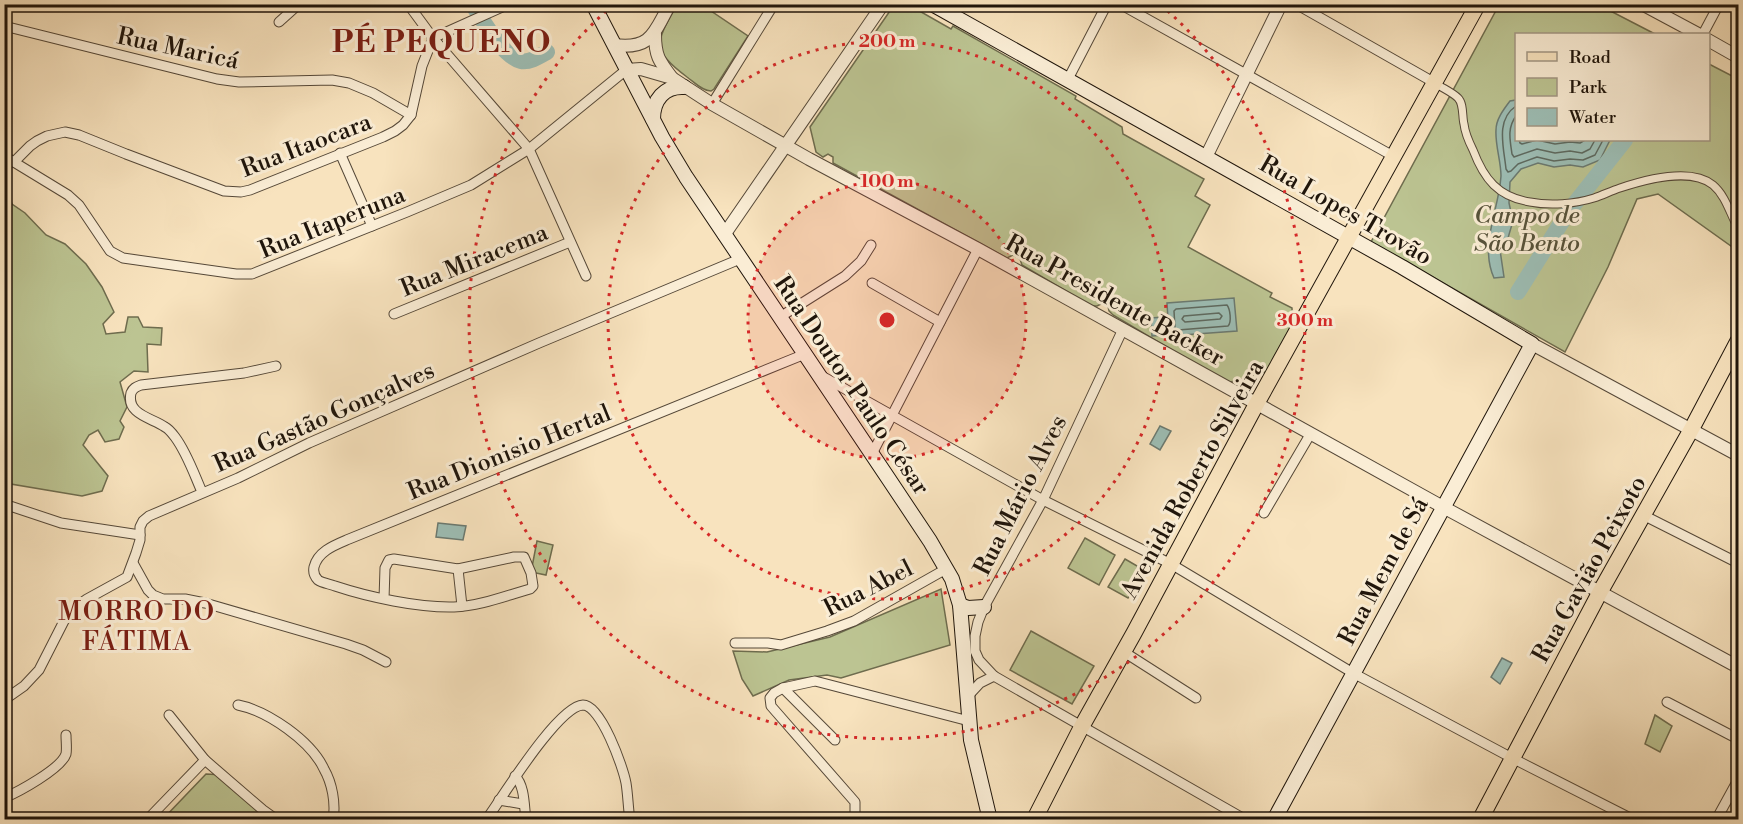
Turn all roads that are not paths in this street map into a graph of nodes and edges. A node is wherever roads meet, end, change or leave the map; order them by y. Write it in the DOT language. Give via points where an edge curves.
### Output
graph roads {
  1 [pos="298,4"];
  2 [pos="408,4"];
  3 [pos="509,4"];
  4 [pos="593,4"];
  5 [pos="670,4"];
  6 [pos="774,4"];
  7 [pos="883,4"];
  8 [pos="932,4"];
  9 [pos="1107,4"];
  10 [pos="1120,4"];
  11 [pos="1281,4"];
  12 [pos="1296,4"];
  13 [pos="1478,4"];
  14 [pos="1642,4"];
  15 [pos="1719,4"];
  16 [pos="279,22"];
  17 [pos="4,26"];
  18 [pos="1696,33"];
  19 [pos="1704,33"];
  20 [pos="655,34"];
  21 [pos="433,38"];
  22 [pos="1710,41"];
  23 [pos="614,45"];
  24 [pos="1738,57"];
  25 [pos="626,70"];
  26 [pos="1247,75"];
  27 [pos="672,78"];
  28 [pos="1067,81"];
  29 [pos="1435,83"];
  30 [pos="684,87"];
  31 [pos="712,104"];
  32 [pos="411,115"];
  33 [pos="653,120"];
  34 [pos="785,145"];
  35 [pos="529,149"];
  36 [pos="340,153"];
  37 [pos="4,156"];
  38 [pos="1393,156"];
  39 [pos="1206,157"];
  40 [pos="14,162"];
  41 [pos="372,226"];
  42 [pos="1738,228"];
  43 [pos="724,235"];
  44 [pos="1349,238"];
  45 [pos="570,242"];
  46 [pos="871,245"];
  47 [pos="978,249"];
  48 [pos="740,259"];
  49 [pos="586,276"];
  50 [pos="872,283"];
  51 [pos="394,314"];
  52 [pos="780,317"];
  53 [pos="940,322"];
  54 [pos="1124,329"];
  55 [pos="1738,341"];
  56 [pos="1532,344"];
  57 [pos="805,354"];
  58 [pos="276,366"];
  59 [pos="818,374"];
  60 [pos="1257,403"];
  61 [pos="893,415"];
  62 [pos="1691,430"];
  63 [pos="1311,433"];
  64 [pos="872,454"];
  65 [pos="1738,455"];
  66 [pos="202,492"];
  67 [pos="1043,500"];
  68 [pos="4,504"];
  69 [pos="1443,507"];
  70 [pos="1264,513"];
  71 [pos="1642,515"];
  72 [pos="140,535"];
  73 [pos="133,563"];
  74 [pos="1738,563"];
  75 [pos="1171,564"];
  76 [pos="458,569"];
  77 [pos="946,569"];
  78 [pos="1600,592"];
  79 [pos="384,599"];
  80 [pos="960,605"];
  81 [pos="462,606"];
  82 [pos="984,607"];
  83 [pos="735,642"];
  84 [pos="1124,652"];
  85 [pos="386,662"];
  86 [pos="1738,667"];
  87 [pos="1353,673"];
  88 [pos="994,676"];
  89 [pos="783,688"];
  90 [pos="967,696"];
  91 [pos="1196,698"];
  92 [pos="4,700"];
  93 [pos="1667,702"];
  94 [pos="238,705"];
  95 [pos="169,715"];
  96 [pos="969,721"];
  97 [pos="1082,726"];
  98 [pos="66,735"];
  99 [pos="1738,739"];
  100 [pos="835,740"];
  101 [pos="1512,758"];
  102 [pos="205,760"];
  103 [pos="515,776"];
  104 [pos="1738,780"];
  105 [pos="4,798"];
  106 [pos="499,800"];
  107 [pos="523,804"];
  108 [pos="147,819"];
  109 [pos="277,819"];
  110 [pos="333,819"];
  111 [pos="486,819"];
  112 [pos="526,819"];
  113 [pos="630,819"];
  114 [pos="855,819"];
  115 [pos="990,819"];
  116 [pos="1034,819"];
  117 [pos="1246,819"];
  118 [pos="1274,819"];
  119 [pos="1480,819"];
  120 [pos="1634,819"];
  121 [pos="1716,819"];
  1 -- 16 [label="street"];
  2 -- 21 [label="street"];
  3 -- 21 [label="street"];
  4 -- 23 [label="main road, Rua Doutor Paulo César"];
  5 -- 20 [label="street"];
  6 -- 31 [label="street"];
  7 -- 34 [label="street"];
  8 -- 28 [label="main road, Rua Lopes Trovão"];
  9 -- 28 [label="street"];
  10 -- 26 [label="street"];
  11 -- 26 [label="street"];
  12 -- 29 [label="street"];
  13 -- 29 [label="main road, Avenida Roberto Silveira"];
  14 -- 18 [label="street"];
  15 -- 19 [label="street"];
  17 -- 32 [label="street, Rua Maricá" via="217,79 349,83"];
  20 -- 23 [label="street" via="633,46"];
  20 -- 27 [label="street" via="655,51"];
  21 -- 32 [label="street"];
  21 -- 35 [label="street"];
  22 -- 24 [label="street"];
  23 -- 25 [label="main road, Rua Doutor Paulo César"];
  25 -- 27 [label="street, Rua Presidente Backer" via="641,69"];
  25 -- 33 [label="main road, Rua Doutor Paulo César"];
  25 -- 35 [label="street, Rua Itaperuna"];
  26 -- 38 [label="street"];
  26 -- 39 [label="street"];
  27 -- 30 [label="street, Rua Presidente Backer"];
  28 -- 39 [label="main road, Rua Lopes Trovão"];
  29 -- 38 [label="main road, Avenida Roberto Silveira"];
  29 -- 42 [label="street" via="1458,98 1479,166 1495,188 1507,195 1531,203 1560,203 1594,198 1658,178 1701,178 1717,190"];
  30 -- 31 [label="street, Rua Presidente Backer"];
  30 -- 33 [label="main road" via="673,87 658,98"];
  31 -- 34 [label="street, Rua Presidente Backer"];
  32 -- 36 [label="street, Rua Itaocara" via="395,131"];
  33 -- 43 [label="main road, Rua Doutor Paulo César"];
  34 -- 43 [label="street"];
  34 -- 47 [label="street, Rua Presidente Backer"];
  35 -- 41 [label="street, Rua Itaperuna" via="471,185"];
  35 -- 45 [label="street"];
  36 -- 40 [label="street, Rua Itaocara" via="241,192 225,191 65,132 37,141"];
  36 -- 41 [label="street"];
  37 -- 40 [label="street"];
  38 -- 44 [label="main road, Avenida Roberto Silveira"];
  39 -- 44 [label="main road, Rua Lopes Trovão"];
  40 -- 41 [label="street, Rua Itaperuna" via="68,195 110,251 123,258 252,274"];
  43 -- 48 [label="main road, Rua Doutor Paulo César"];
  44 -- 56 [label="main road, Rua Lopes Trovão"];
  44 -- 60 [label="main road, Avenida Roberto Silveira"];
  45 -- 49 [label="street"];
  45 -- 51 [label="street, Rua Miracema"];
  46 -- 52 [label="street" via="845,276"];
  47 -- 53 [label="street"];
  47 -- 54 [label="street, Rua Presidente Backer"];
  48 -- 52 [label="main road, Rua Doutor Paulo César"];
  48 -- 66 [label="street, Rua Gastão Gonçalves" via="519,351"];
  50 -- 53 [label="street"];
  52 -- 57 [label="main road, Rua Doutor Paulo César"];
  53 -- 61 [label="street"];
  54 -- 60 [label="street, Rua Presidente Backer"];
  54 -- 67 [label="street, Rua Mário Alves"];
  55 -- 62 [label="main road, Rua Gavião Peixoto"];
  56 -- 62 [label="street, Rua Lopes Trovão"];
  56 -- 69 [label="main road, Rua Mem de Sá"];
  57 -- 59 [label="main road, Rua Doutor Paulo César"];
  57 -- 79 [label="street, Rua Dionisio Hertal" via="349,539 331,547 318,559 314,569 319,581"];
  58 -- 66 [label="street" via="141,385 132,391 137,413 164,425 183,448"];
  59 -- 61 [label="street"];
  59 -- 64 [label="main road, Rua Doutor Paulo César"];
  60 -- 63 [label="street, Rua Presidente Backer"];
  60 -- 75 [label="main road, Avenida Roberto Silveira"];
  61 -- 64 [label="street"];
  61 -- 67 [label="street"];
  62 -- 65 [label="street, Rua Lopes Trovão"];
  62 -- 71 [label="main road, Rua Gavião Peixoto"];
  63 -- 69 [label="street, Rua Presidente Backer"];
  63 -- 70 [label="street"];
  64 -- 77 [label="main road, Rua Doutor Paulo César"];
  66 -- 72 [label="street, Rua Gastão Gonçalves" via="143,520"];
  67 -- 75 [label="street"];
  67 -- 82 [label="street, Rua Mário Alves"];
  68 -- 72 [label="street" via="61,523"];
  69 -- 78 [label="street, Rua Presidente Backer"];
  69 -- 87 [label="main road, Rua Mem de Sá"];
  71 -- 74 [label="street"];
  71 -- 78 [label="main road, Rua Gavião Peixoto"];
  72 -- 73 [label="street, Rua Gastão Gonçalves"];
  73 -- 85 [label="street" via="147,590 158,597 205,603 346,644"];
  73 -- 92 [label="street, Rua Gastão Gonçalves" via="123,579 73,609 39,670"];
  75 -- 84 [label="main road, Avenida Roberto Silveira"];
  75 -- 87 [label="street"];
  76 -- 79 [label="street, Rua Dionisio Hertal" via="389,560"];
  76 -- 81 [label="street"];
  76 -- 81 [label="street, Rua Dionisio Hertal" via="524,557 533,586"];
  77 -- 80 [label="main road, Rua Doutor Paulo César"];
  77 -- 83 [label="street, Rua Abel" via="827,632 781,645"];
  78 -- 86 [label="street, Rua Presidente Backer"];
  78 -- 101 [label="main road, Rua Gavião Peixoto"];
  79 -- 81 [label="street, Rua Dionisio Hertal"];
  80 -- 82 [label="main road"];
  80 -- 90 [label="main road, Rua Doutor Paulo César"];
  82 -- 88 [label="street, Rua Mário Alves" via="975,629 975,651"];
  84 -- 91 [label="street"];
  84 -- 97 [label="main road, Avenida Roberto Silveira"];
  87 -- 101 [label="street"];
  87 -- 118 [label="main road, Rua Mem de Sá"];
  88 -- 90 [label="street"];
  88 -- 97 [label="street"];
  89 -- 96 [label="street" via="816,681"];
  89 -- 100 [label="street"];
  89 -- 114 [label="street" via="770,698 771,706 855,802"];
  90 -- 96 [label="main road, Rua Doutor Paulo César"];
  93 -- 99 [label="street"];
  94 -- 110 [label="street" via="280,724 310,748 324,767 335,807"];
  95 -- 102 [label="street"];
  96 -- 115 [label="main road, Rua Doutor Paulo César"];
  97 -- 116 [label="main road, Avenida Roberto Silveira"];
  97 -- 117 [label="street"];
  98 -- 105 [label="street" via="66,754 58,765"];
  101 -- 119 [label="main road, Rua Gavião Peixoto"];
  101 -- 120 [label="street"];
  102 -- 108 [label="street"];
  102 -- 109 [label="street"];
  103 -- 106 [label="street"];
  103 -- 107 [label="street" via="522,786"];
  103 -- 113 [label="street" via="568,712 582,705 590,706 606,730 621,765"];
  104 -- 121 [label="street"];
  106 -- 107 [label="street"];
  106 -- 111 [label="street"];
  107 -- 112 [label="street"];
}
